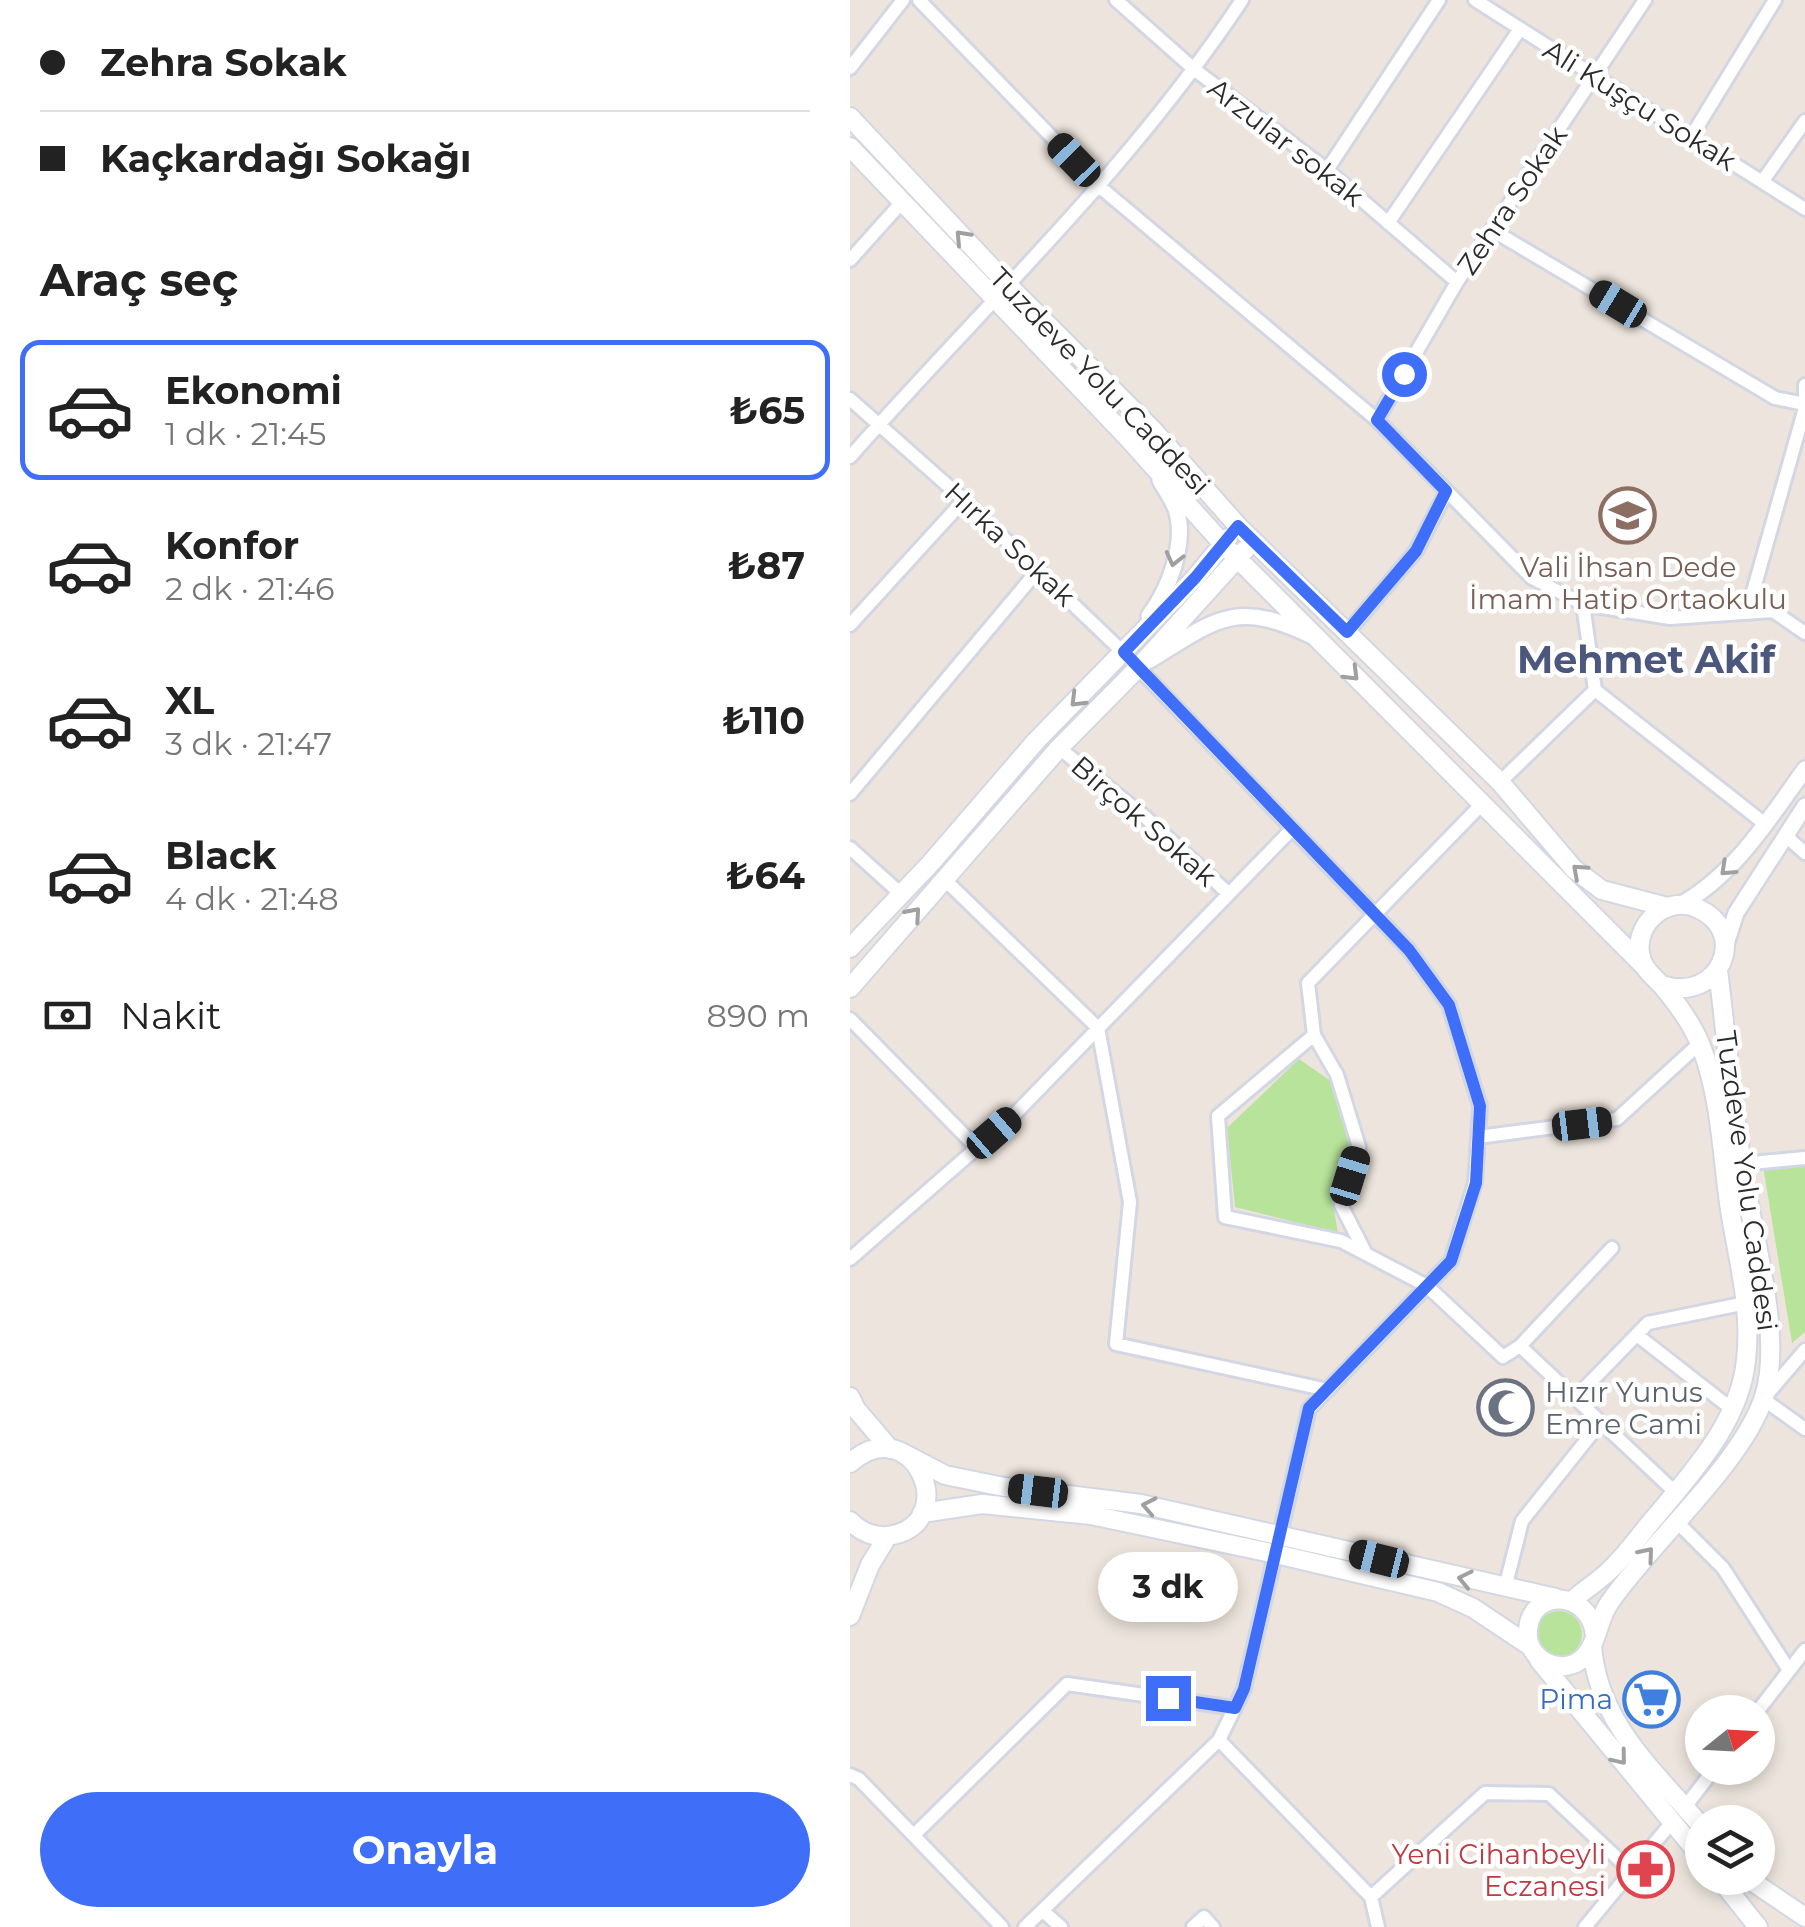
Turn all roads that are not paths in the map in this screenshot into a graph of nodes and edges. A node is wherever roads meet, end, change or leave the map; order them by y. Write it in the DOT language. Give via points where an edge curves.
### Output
graph roads {
  1 [pos="902,0"];
  2 [pos="920,0"];
  3 [pos="1116,0"];
  4 [pos="1242,0"];
  5 [pos="1439,0"];
  6 [pos="1475,0"];
  7 [pos="1645,0"];
  8 [pos="1775,0"];
  9 [pos="1520,29"];
  10 [pos="850,68"];
  11 [pos="1196,70"];
  12 [pos="1594,76"];
  13 [pos="850,117"];
  14 [pos="1805,121"];
  15 [pos="1692,137"];
  16 [pos="850,148"];
  17 [pos="1327,170"];
  18 [pos="1762,182"];
  19 [pos="1100,187"];
  20 [pos="903,201"];
  21 [pos="1805,209"];
  22 [pos="1388,223"];
  23 [pos="1492,230"];
  24 [pos="850,260"];
  25 [pos="1458,282"];
  26 [pos="1010,288"];
  27 [pos="995,302"];
  28 [pos="1805,385"];
  29 [pos="1805,395"];
  30 [pos="850,399"];
  31 [pos="1805,407"];
  32 [pos="1377,420"];
  33 [pos="879,424"];
  34 [pos="850,457"];
  35 [pos="1154,467"];
  36 [pos="1446,491"];
  37 [pos="964,500"];
  38 [pos="1238,526"];
  39 [pos="1254,540"];
  40 [pos="1230,550"];
  41 [pos="1039,570"];
  42 [pos="1583,604"];
  43 [pos="1747,613"];
  44 [pos="850,625"];
  45 [pos="1347,632"];
  46 [pos="1805,633"];
  47 [pos="1318,639"];
  48 [pos="1124,652"];
  49 [pos="1138,668"];
  50 [pos="1595,690"];
  51 [pos="1059,748"];
  52 [pos="1805,769"];
  53 [pos="1500,782"];
  54 [pos="850,794"];
  55 [pos="1482,804"];
  56 [pos="1805,806"];
  57 [pos="1765,824"];
  58 [pos="1292,829"];
  59 [pos="1785,835"];
  60 [pos="850,848"];
  61 [pos="1805,853"];
  62 [pos="944,880"];
  63 [pos="901,894"];
  64 [pos="1229,894"];
  65 [pos="1675,906"];
  66 [pos="1374,914"];
  67 [pos="851,946"];
  68 [pos="1724,946"];
  69 [pos="1643,965"];
  70 [pos="1718,970"];
  71 [pos="1662,985"];
  72 [pos="850,988"];
  73 [pos="850,1019"];
  74 [pos="1098,1028"];
  75 [pos="1314,1035"];
  76 [pos="1700,1043"];
  77 [pos="1478,1136"];
  78 [pos="977,1148"];
  79 [pos="1805,1158"];
  80 [pos="1741,1164"];
  81 [pos="1612,1248"];
  82 [pos="1366,1254"];
  83 [pos="850,1260"];
  84 [pos="1427,1286"];
  85 [pos="1746,1303"];
  86 [pos="1637,1334"];
  87 [pos="1520,1346"];
  88 [pos="1805,1350"];
  89 [pos="1328,1390"];
  90 [pos="850,1396"];
  91 [pos="1575,1398"];
  92 [pos="1763,1399"];
  93 [pos="1733,1410"];
  94 [pos="1601,1422"];
  95 [pos="1805,1429"];
  96 [pos="897,1451"];
  97 [pos="850,1464"];
  98 [pos="1675,1492"];
  99 [pos="922,1513"];
  100 [pos="1676,1521"];
  101 [pos="850,1522"];
  102 [pos="887,1537"];
  103 [pos="1277,1544"];
  104 [pos="1505,1588"];
  105 [pos="1566,1600"];
  106 [pos="850,1616"];
  107 [pos="1593,1641"];
  108 [pos="1805,1650"];
  109 [pos="1533,1651"];
  110 [pos="1789,1670"];
  111 [pos="1770,1695"];
  112 [pos="1235,1708"];
  113 [pos="1219,1740"];
  114 [pos="850,1775"];
  115 [pos="1702,1785"];
  116 [pos="1687,1805"];
  117 [pos="1685,1807"];
  118 [pos="1672,1822"];
  119 [pos="914,1835"];
  120 [pos="1685,1838"];
  121 [pos="1631,1870"];
  122 [pos="1733,1895"];
  123 [pos="1772,1895"];
  124 [pos="1371,1897"];
  125 [pos="1043,1911"];
  126 [pos="1805,1916"];
  127 [pos="1002,1927"];
  128 [pos="1025,1927"];
  129 [pos="1062,1927"];
  130 [pos="1193,1927"];
  131 [pos="1213,1927"];
  132 [pos="1378,1927"];
  133 [pos="1585,1927"];
  134 [pos="1758,1927"];
  1 -- 10 [label="street"];
  2 -- 19 [label="street"];
  3 -- 11 [label="street, Arzular sokak"];
  4 -- 11 [label="street"];
  5 -- 17 [label="street"];
  6 -- 9 [label="street, Ali Kuşçu Sokak"];
  7 -- 12 [label="street, Zehra Sokak"];
  8 -- 15 [label="street"];
  9 -- 12 [label="street, Ali Kuşçu Sokak"];
  9 -- 22 [label="street"];
  11 -- 17 [label="street, Arzular sokak"];
  11 -- 19 [label="street"];
  12 -- 15 [label="street, Ali Kuşçu Sokak"];
  12 -- 23 [label="street, Zehra Sokak"];
  26 -- 13 [label="main road, Tuzdeve Yolu Caddesi, one-way"];
  14 -- 18 [label="street"];
  15 -- 18 [label="street, Ali Kuşçu Sokak"];
  16 -- 20 [label="main road, Tuzdeve Yolu Caddesi"];
  17 -- 22 [label="street, Arzular sokak"];
  18 -- 21 [label="street, Ali Kuşçu Sokak"];
  19 -- 26 [label="street"];
  19 -- 32 [label="street"];
  20 -- 24 [label="street"];
  20 -- 27 [label="main road, Tuzdeve Yolu Caddesi"];
  22 -- 25 [label="street, Arzular sokak"];
  23 -- 25 [label="street, Zehra Sokak"];
  23 -- 31 [label="street" via="1775,398"];
  25 -- 32 [label="street, Zehra Sokak"];
  26 -- 27 [label="street"];
  26 -- 38 [label="main road, Tuzdeve Yolu Caddesi" via="1152,429"];
  27 -- 33 [label="street"];
  27 -- 35 [label="main road, Tuzdeve Yolu Caddesi"];
  28 -- 29 [label="street"];
  30 -- 33 [label="street, Hırka Sokak"];
  31 -- 43 [label="street"];
  32 -- 36 [label="street"];
  33 -- 34 [label="street"];
  33 -- 37 [label="street, Hırka Sokak"];
  35 -- 40 [label="main road, Tuzdeve Yolu Caddesi"];
  35 -- 48 [label="street, one-way" via="1176,510 1179,537 1162,599"];
  36 -- 42 [label="street" via="1532,578"];
  36 -- 45 [label="street" via="1416,551"];
  37 -- 41 [label="street, Hırka Sokak"];
  37 -- 44 [label="street"];
  38 -- 39 [label="main road, Tuzdeve Yolu Caddesi"];
  38 -- 40 [label="main road"];
  39 -- 40 [label="main road"];
  39 -- 45 [label="main road, Tuzdeve Yolu Caddesi"];
  40 -- 47 [label="main road, Tuzdeve Yolu Caddesi"];
  40 -- 48 [label="main road"];
  40 -- 49 [label="main road"];
  41 -- 48 [label="street, Hırka Sokak"];
  41 -- 54 [label="street"];
  42 -- 43 [label="street" via="1670,618"];
  42 -- 50 [label="street"];
  43 -- 46 [label="street" via="1773,611"];
  45 -- 53 [label="main road, Tuzdeve Yolu Caddesi"];
  47 -- 49 [label="street" via="1267,617 1236,615"];
  47 -- 55 [label="main road, Tuzdeve Yolu Caddesi, one-way"];
  48 -- 49 [label="street, Hırka Sokak"];
  48 -- 63 [label="main road, one-way"];
  49 -- 51 [label="main road"];
  49 -- 58 [label="street, Hırka Sokak"];
  50 -- 53 [label="street"];
  50 -- 57 [label="street"];
  51 -- 62 [label="main road"];
  51 -- 64 [label="street, Birçok Sokak"];
  52 -- 57 [label="street"];
  65 -- 53 [label="main road, Tuzdeve Yolu Caddesi, one-way" via="1602,890 1574,869"];
  55 -- 66 [label="street"];
  55 -- 69 [label="main road, Tuzdeve Yolu Caddesi"];
  56 -- 59 [label="street"];
  57 -- 65 [label="street, one-way" via="1701,894"];
  58 -- 64 [label="street"];
  58 -- 66 [label="street, Hırka Sokak"];
  59 -- 61 [label="street"];
  59 -- 68 [label="street" via="1736,913"];
  60 -- 63 [label="street"];
  72 -- 62 [label="main road, one-way"];
  62 -- 74 [label="street"];
  63 -- 67 [label="main road"];
  64 -- 74 [label="street"];
  65 -- 68 [label="main road" via="1693,906 1712,917"];
  65 -- 69 [label="main road" via="1646,924"];
  66 -- 75 [label="street" via="1308,983"];
  66 -- 77 [label="street, Hırka Sokak" via="1449,1005 1480,1106"];
  68 -- 70 [label="main road"];
  69 -- 71 [label="main road"];
  70 -- 71 [label="main road" via="1687,990"];
  70 -- 80 [label="main road, Tuzdeve Yolu Caddesi"];
  71 -- 76 [label="main road, Tuzdeve Yolu Caddesi"];
  73 -- 78 [label="street"];
  74 -- 78 [label="street"];
  74 -- 89 [label="street" via="1130,1202 1116,1344"];
  75 -- 82 [label="street" via="1338,1074 1359,1147 1341,1205"];
  75 -- 82 [label="street" via="1218,1116 1225,1217 1341,1240"];
  76 -- 77 [label="street" via="1616,1120"];
  76 -- 85 [label="main road, Tuzdeve Yolu Caddesi" via="1714,1085"];
  77 -- 84 [label="street, Hırka Sokak" via="1476,1183 1451,1261"];
  78 -- 83 [label="street"];
  79 -- 80 [label="street"];
  80 -- 92 [label="main road, Tuzdeve Yolu Caddesi" via="1770,1335"];
  81 -- 87 [label="street"];
  82 -- 84 [label="street"];
  84 -- 87 [label="street" via="1503,1357"];
  84 -- 89 [label="street, Hırka Sokak"];
  85 -- 86 [label="street" via="1648,1323"];
  85 -- 93 [label="main road, Tuzdeve Yolu Caddesi" via="1746,1365"];
  86 -- 91 [label="street"];
  86 -- 93 [label="street"];
  87 -- 91 [label="street"];
  88 -- 92 [label="street"];
  89 -- 103 [label="street, Hırka Sokak" via="1309,1408"];
  90 -- 96 [label="main road"];
  91 -- 94 [label="street"];
  92 -- 95 [label="street"];
  92 -- 100 [label="main road, Tuzdeve Yolu Caddesi" via="1732,1454"];
  93 -- 98 [label="main road, Tuzdeve Yolu Caddesi"];
  94 -- 98 [label="street"];
  94 -- 104 [label="street" via="1522,1521"];
  96 -- 97 [label="main road" via="862,1453"];
  96 -- 99 [label="main road" via="922,1473"];
  103 -- 96 [label="main road, one-way" via="1141,1504 960,1478"];
  98 -- 105 [label="main road, Tuzdeve Yolu Caddesi" via="1612,1568"];
  99 -- 102 [label="main road" via="902,1533"];
  99 -- 103 [label="main road" via="982,1504"];
  107 -- 100 [label="main road, Tuzdeve Yolu Caddesi, one-way" via="1606,1607"];
  100 -- 110 [label="street" via="1723,1568"];
  101 -- 102 [label="main road"];
  102 -- 106 [label="main road"];
  104 -- 103 [label="main road, one-way"];
  103 -- 109 [label="main road" via="1438,1592"];
  103 -- 112 [label="street, Hırka Sokak"];
  104 -- 105 [label="main road"];
  105 -- 107 [label="main road" via="1589,1614"];
  105 -- 109 [label="main road" via="1550,1600 1533,1614"];
  107 -- 109 [label="main road" via="1586,1656 1567,1666"];
  107 -- 117 [label="main road" via="1604,1703"];
  108 -- 110 [label="street"];
  109 -- 118 [label="main road, one-way"];
  110 -- 111 [label="street"];
  112 -- 113 [label="street, Hırka Sokak"];
  112 -- 119 [label="street" via="1068,1684"];
  113 -- 124 [label="street"];
  113 -- 125 [label="street, Hırka Sokak"];
  114 -- 119 [label="street"];
  115 -- 116 [label="street"];
  118 -- 120 [label="main road"];
  118 -- 121 [label="street"];
  119 -- 127 [label="street"];
  121 -- 124 [label="street" via="1549,1794 1485,1793"];
  121 -- 133 [label="street"];
  122 -- 134 [label="main road"];
  123 -- 126 [label="main road"];
  124 -- 132 [label="street"];
  125 -- 128 [label="street, Hırka Sokak"];
  125 -- 129 [label="street"];
  130 -- 131 [label="street" via="1204,1917"];
}
